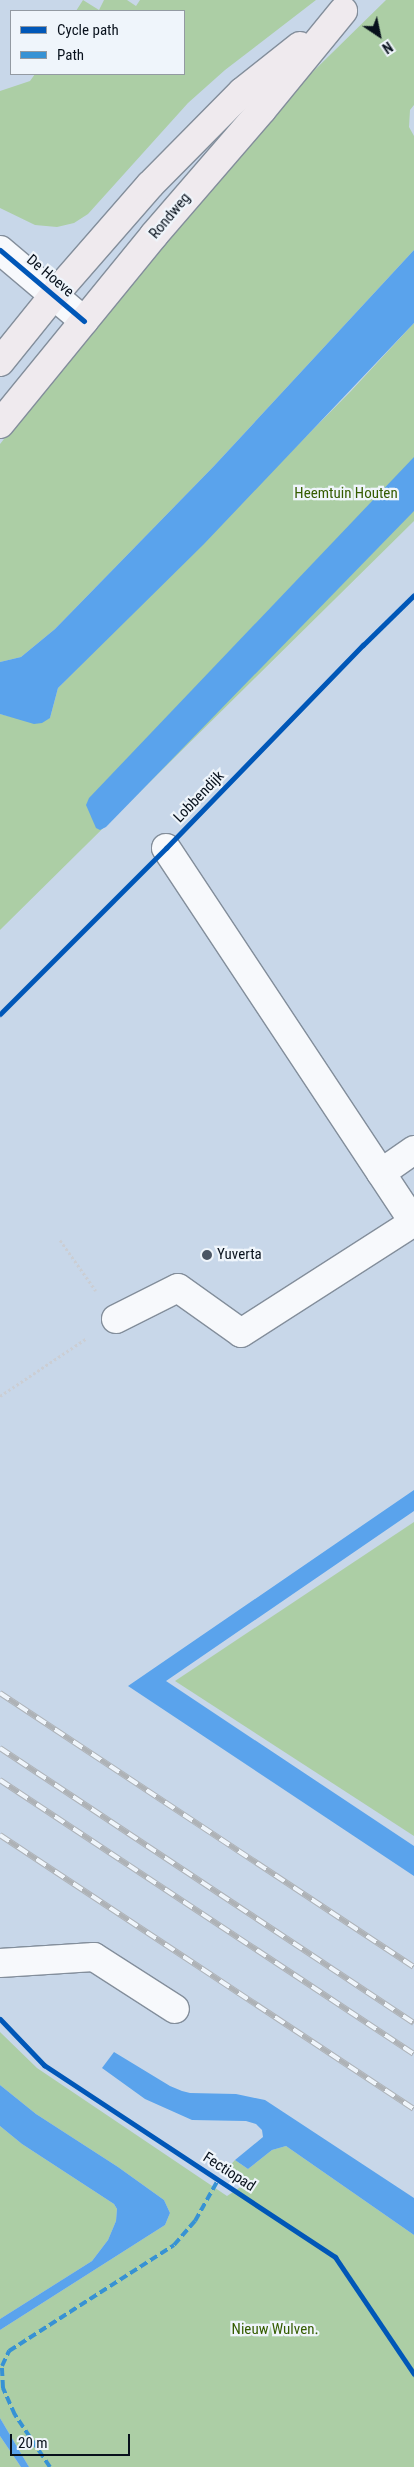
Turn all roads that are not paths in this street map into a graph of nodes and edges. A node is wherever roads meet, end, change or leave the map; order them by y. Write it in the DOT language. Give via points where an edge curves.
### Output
graph roads {
  1 [pos="349,5"];
  2 [pos="0,250"];
  3 [pos="54,295"];
  4 [pos="84,321"];
  5 [pos="0,362"];
  6 [pos="0,424"];
  7 [pos="166,848"];
  8 [pos="414,1150"];
  9 [pos="381,1173"];
  10 [pos="414,1222"];
  11 [pos="116,1319"];
  12 [pos="0,1963"];
  13 [pos="175,2009"];
  1 -- 3 [label="main road, Rondweg" via="215,118 150,185"];
  1 -- 4 [label="main road, Rondweg"];
  2 -- 3 [label="street, De Hoeve"];
  3 -- 4 [label="street, De Hoeve"];
  3 -- 5 [label="main road, Rondweg"];
  4 -- 6 [label="main road, Rondweg"];
  7 -- 9 [label="street"];
  8 -- 9 [label="street"];
  9 -- 10 [label="street"];
  10 -- 11 [label="street" via="241,1333 178,1288"];
  12 -- 13 [label="street" via="94,1957"];
}
